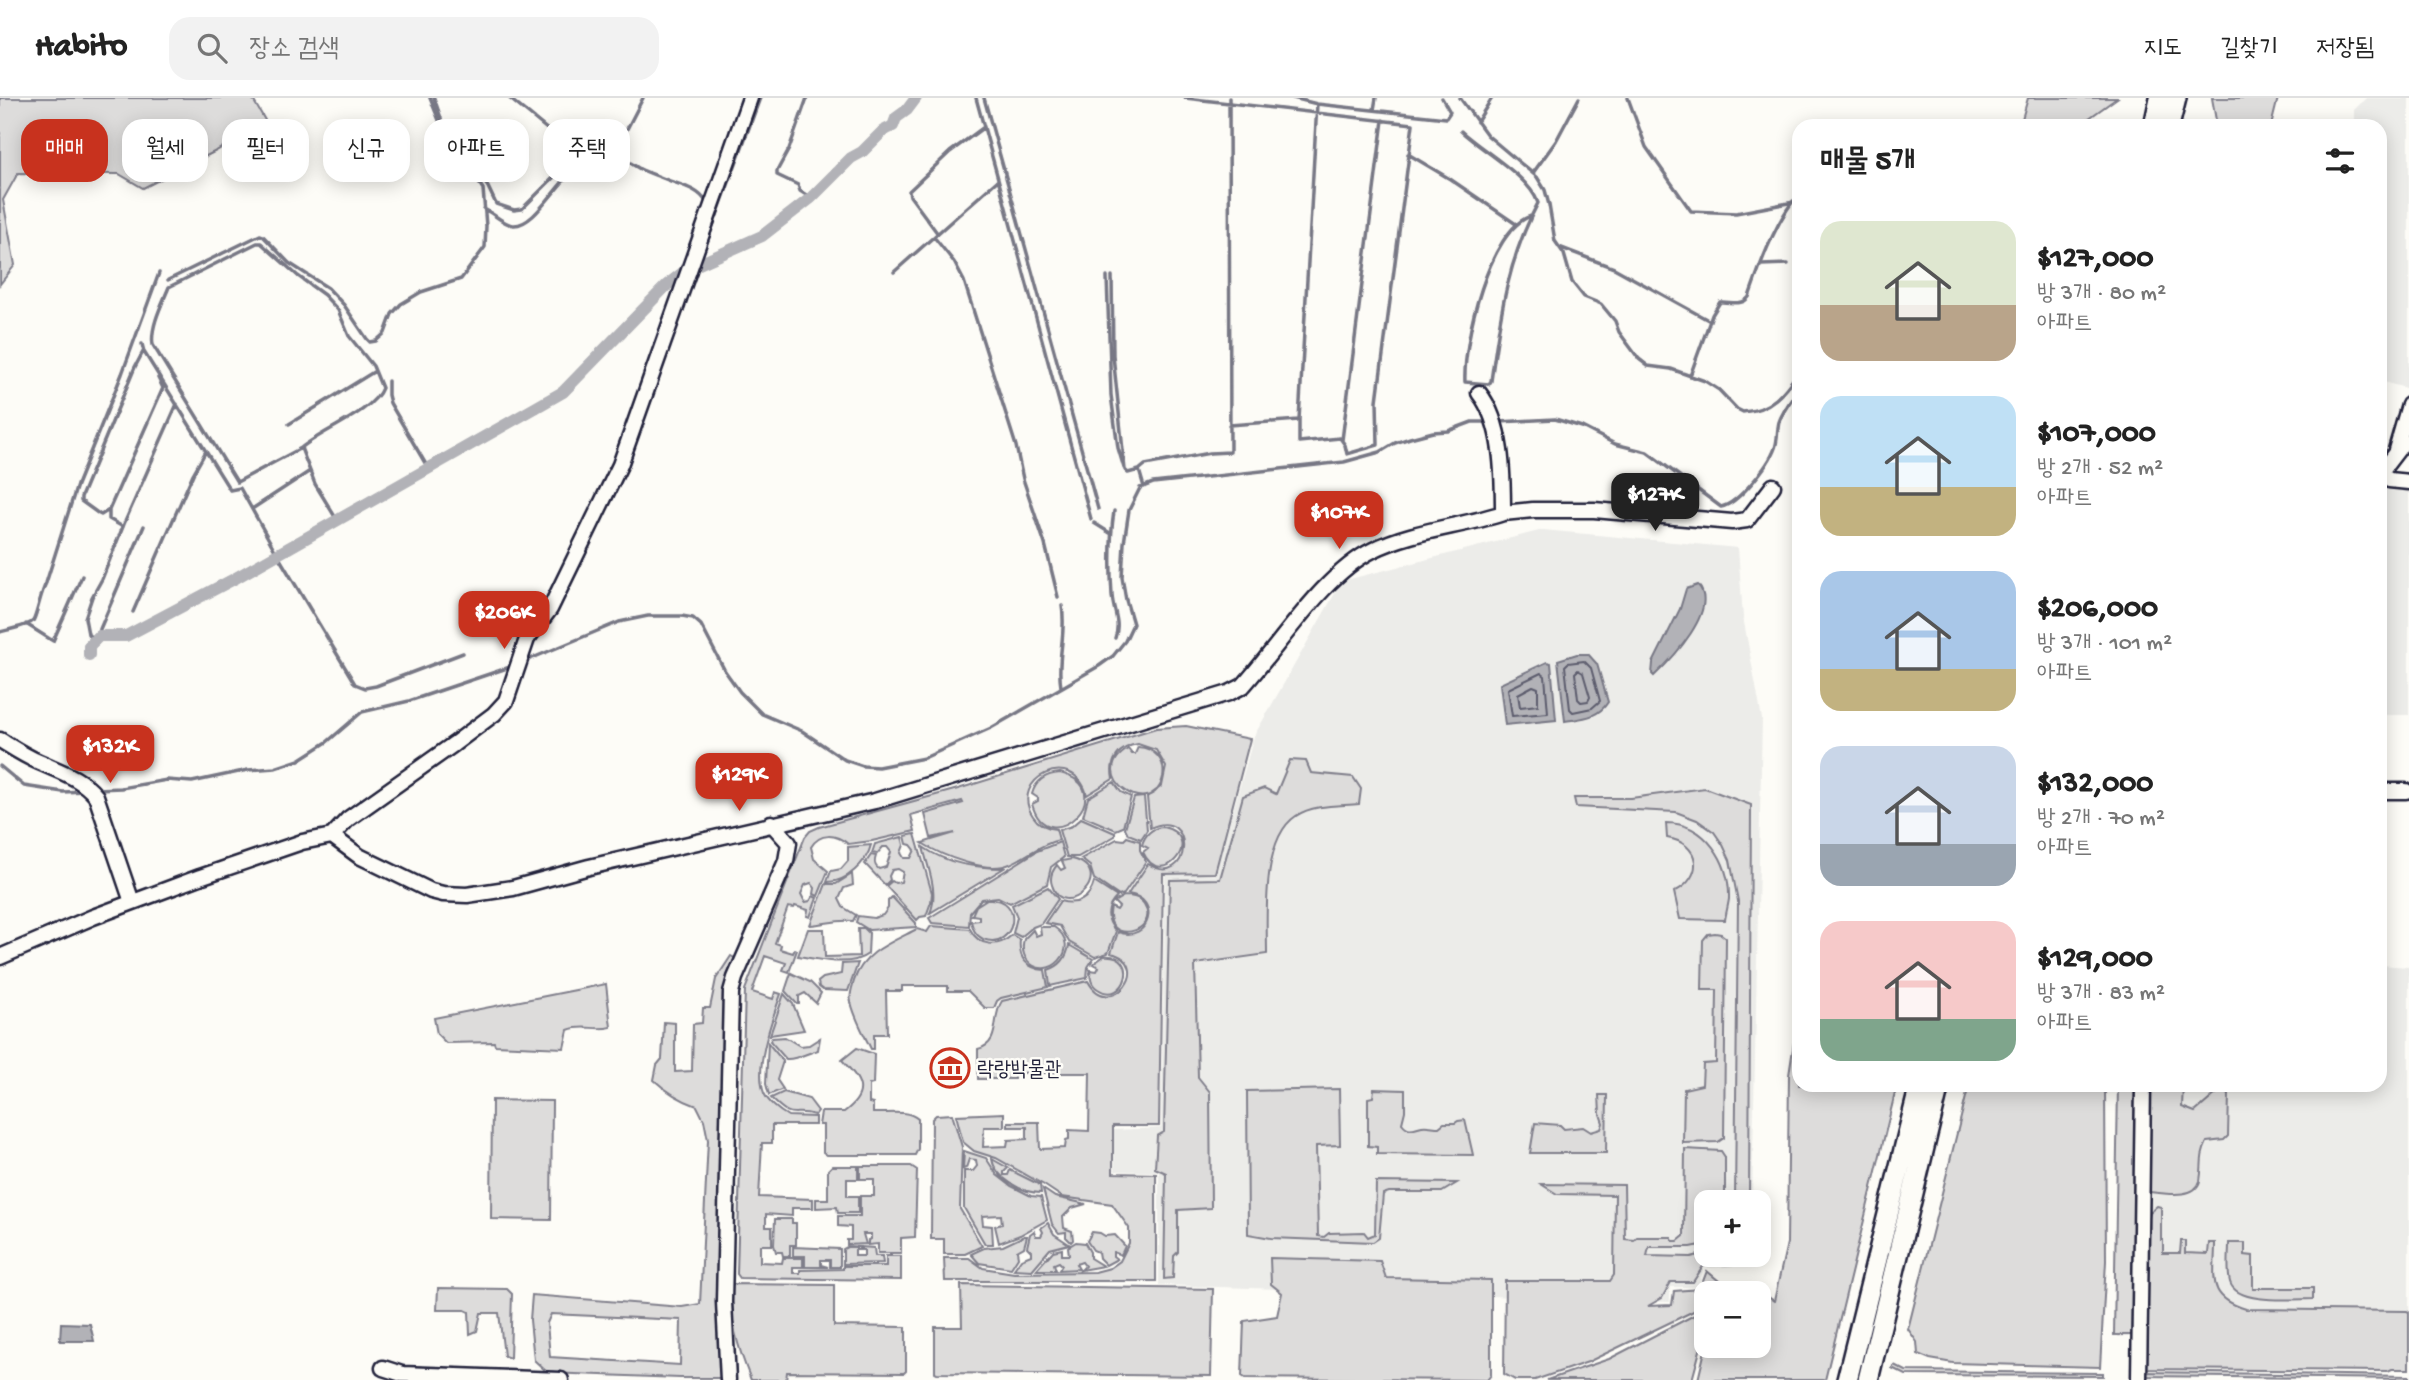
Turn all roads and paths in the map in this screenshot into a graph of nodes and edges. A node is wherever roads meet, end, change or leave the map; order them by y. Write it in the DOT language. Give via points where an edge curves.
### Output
graph roads {
  1 [pos="750,98"];
  2 [pos="2160,98"];
  3 [pos="2176,98"];
  4 [pos="2156,119"];
  5 [pos="2171,119"];
  6 [pos="1479,393"];
  7 [pos="2409,405"];
  8 [pos="2409,437"];
  9 [pos="2396,450"];
  10 [pos="2387,463"];
  11 [pos="2387,478"];
  12 [pos="2409,482"];
  13 [pos="1773,486"];
  14 [pos="1503,513"];
  15 [pos="0,740"];
  16 [pos="2387,791"];
  17 [pos="2406,791"];
  18 [pos="771,824"];
  19 [pos="332,836"];
  20 [pos="132,902"];
  21 [pos="0,957"];
  22 [pos="1918,1092"];
  23 [pos="1937,1092"];
  24 [pos="2143,1092"];
  25 [pos="383,1368"];
  26 [pos="561,1380"];
  27 [pos="728,1380"];
  28 [pos="1847,1380"];
  29 [pos="1868,1380"];
  30 [pos="2139,1380"];
  1 -- 19 [label="street" via="620,465 550,609 527,639 506,701 348,819"];
  2 -- 4 [label="highway"];
  3 -- 5 [label="highway"];
  6 -- 14 [label="street" via="1493,415"];
  7 -- 9 [label="street"];
  8 -- 9 [label="street"];
  9 -- 10 [label="street"];
  11 -- 12 [label="street"];
  13 -- 14 [label="street" via="1747,520 1739,521 1594,510"];
  14 -- 18 [label="street" via="1393,541 1350,564 1243,686 1229,693 875,801"];
  15 -- 20 [label="street" via="68,773 96,796"];
  16 -- 17 [label="street"];
  18 -- 19 [label="street" via="513,888 467,895 430,891 359,856"];
  18 -- 27 [label="street" via="789,843 786,861 731,992 724,1302"];
  19 -- 20 [label="street" via="302,842"];
  20 -- 21 [label="street"];
  22 -- 28 [label="highway"];
  23 -- 29 [label="highway"];
  24 -- 30 [label="street"];
  25 -- 26 [label="street" via="402,1374"];
}
